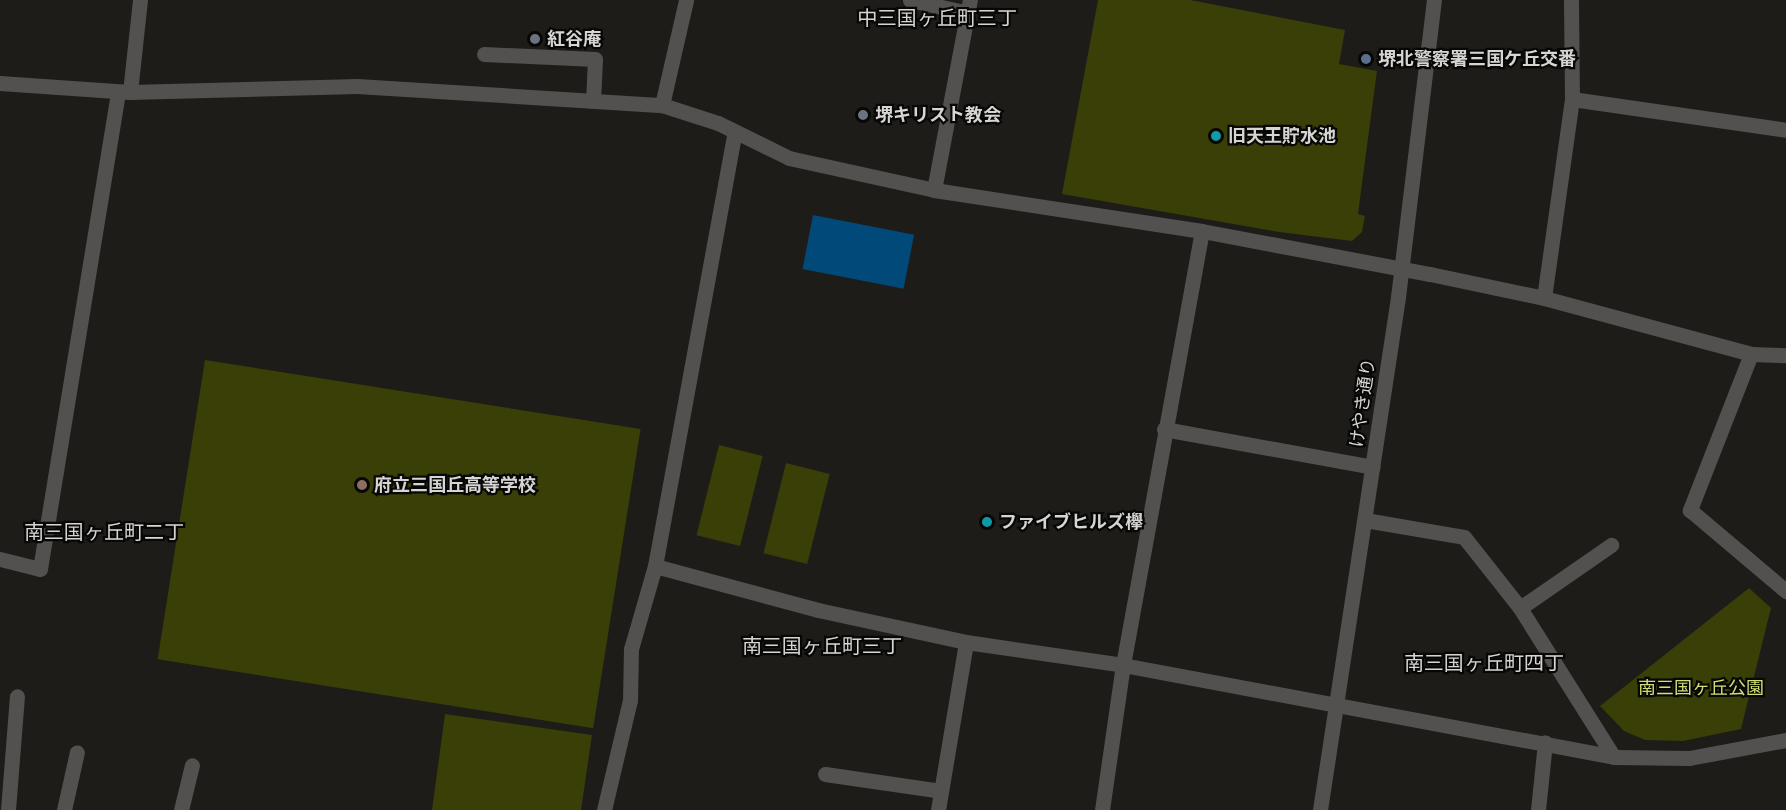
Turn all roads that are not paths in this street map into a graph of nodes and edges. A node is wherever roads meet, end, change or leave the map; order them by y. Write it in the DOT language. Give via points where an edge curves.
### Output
graph roads {
  1 [pos="140,0"];
  2 [pos="686,0"];
  3 [pos="910,0"];
  4 [pos="1434,0"];
  5 [pos="1571,0"];
  6 [pos="969,6"];
  7 [pos="484,54"];
  8 [pos="0,83"];
  9 [pos="124,92"];
  10 [pos="1572,99"];
  11 [pos="593,100"];
  12 [pos="662,105"];
  13 [pos="1786,130"];
  14 [pos="735,132"];
  15 [pos="934,190"];
  16 [pos="1203,231"];
  17 [pos="1402,268"];
  18 [pos="1544,298"];
  19 [pos="1751,354"];
  20 [pos="1786,355"];
  21 [pos="1164,429"];
  22 [pos="1373,467"];
  23 [pos="1365,520"];
  24 [pos="1611,545"];
  25 [pos="0,559"];
  26 [pos="655,566"];
  27 [pos="1786,591"];
  28 [pos="1520,608"];
  29 [pos="966,642"];
  30 [pos="1122,665"];
  31 [pos="16,696"];
  32 [pos="1335,704"];
  33 [pos="1786,740"];
  34 [pos="1545,742"];
  35 [pos="77,752"];
  36 [pos="1614,757"];
  37 [pos="192,765"];
  38 [pos="825,774"];
  39 [pos="941,791"];
  40 [pos="9,810"];
  41 [pos="64,810"];
  42 [pos="181,810"];
  43 [pos="604,810"];
  44 [pos="938,810"];
  45 [pos="1102,810"];
  46 [pos="1320,810"];
  47 [pos="1538,810"];
  1 -- 9 [label="street"];
  2 -- 12 [label="street"];
  3 -- 6 [label="street"];
  4 -- 17 [label="street, けやき通り"];
  5 -- 10 [label="street"];
  6 -- 15 [label="street"];
  7 -- 11 [label="street" via="595,59"];
  8 -- 9 [label="street"];
  9 -- 11 [label="street" via="357,86"];
  9 -- 25 [label="street" via="40,568"];
  10 -- 13 [label="street"];
  10 -- 18 [label="street"];
  11 -- 12 [label="street"];
  12 -- 14 [label="street"];
  14 -- 15 [label="street" via="789,158"];
  14 -- 26 [label="street"];
  15 -- 16 [label="street"];
  16 -- 17 [label="street"];
  16 -- 21 [label="street"];
  17 -- 18 [label="street"];
  17 -- 22 [label="street, けやき通り"];
  18 -- 19 [label="street"];
  19 -- 20 [label="street"];
  19 -- 27 [label="street" via="1690,510"];
  21 -- 22 [label="street"];
  21 -- 30 [label="street"];
  22 -- 23 [label="street, けやき通り"];
  23 -- 28 [label="street" via="1464,537"];
  23 -- 32 [label="street, けやき通り"];
  24 -- 28 [label="street"];
  26 -- 29 [label="street" via="818,610"];
  26 -- 43 [label="street" via="631,649 630,700"];
  28 -- 36 [label="street"];
  29 -- 30 [label="street"];
  29 -- 39 [label="street"];
  30 -- 32 [label="street"];
  30 -- 45 [label="street"];
  31 -- 40 [label="street"];
  32 -- 34 [label="street"];
  32 -- 46 [label="street, けやき通り"];
  33 -- 36 [label="street" via="1689,758"];
  34 -- 36 [label="street"];
  34 -- 47 [label="street"];
  35 -- 41 [label="street"];
  37 -- 42 [label="street"];
  38 -- 39 [label="street"];
  39 -- 44 [label="street"];
}
